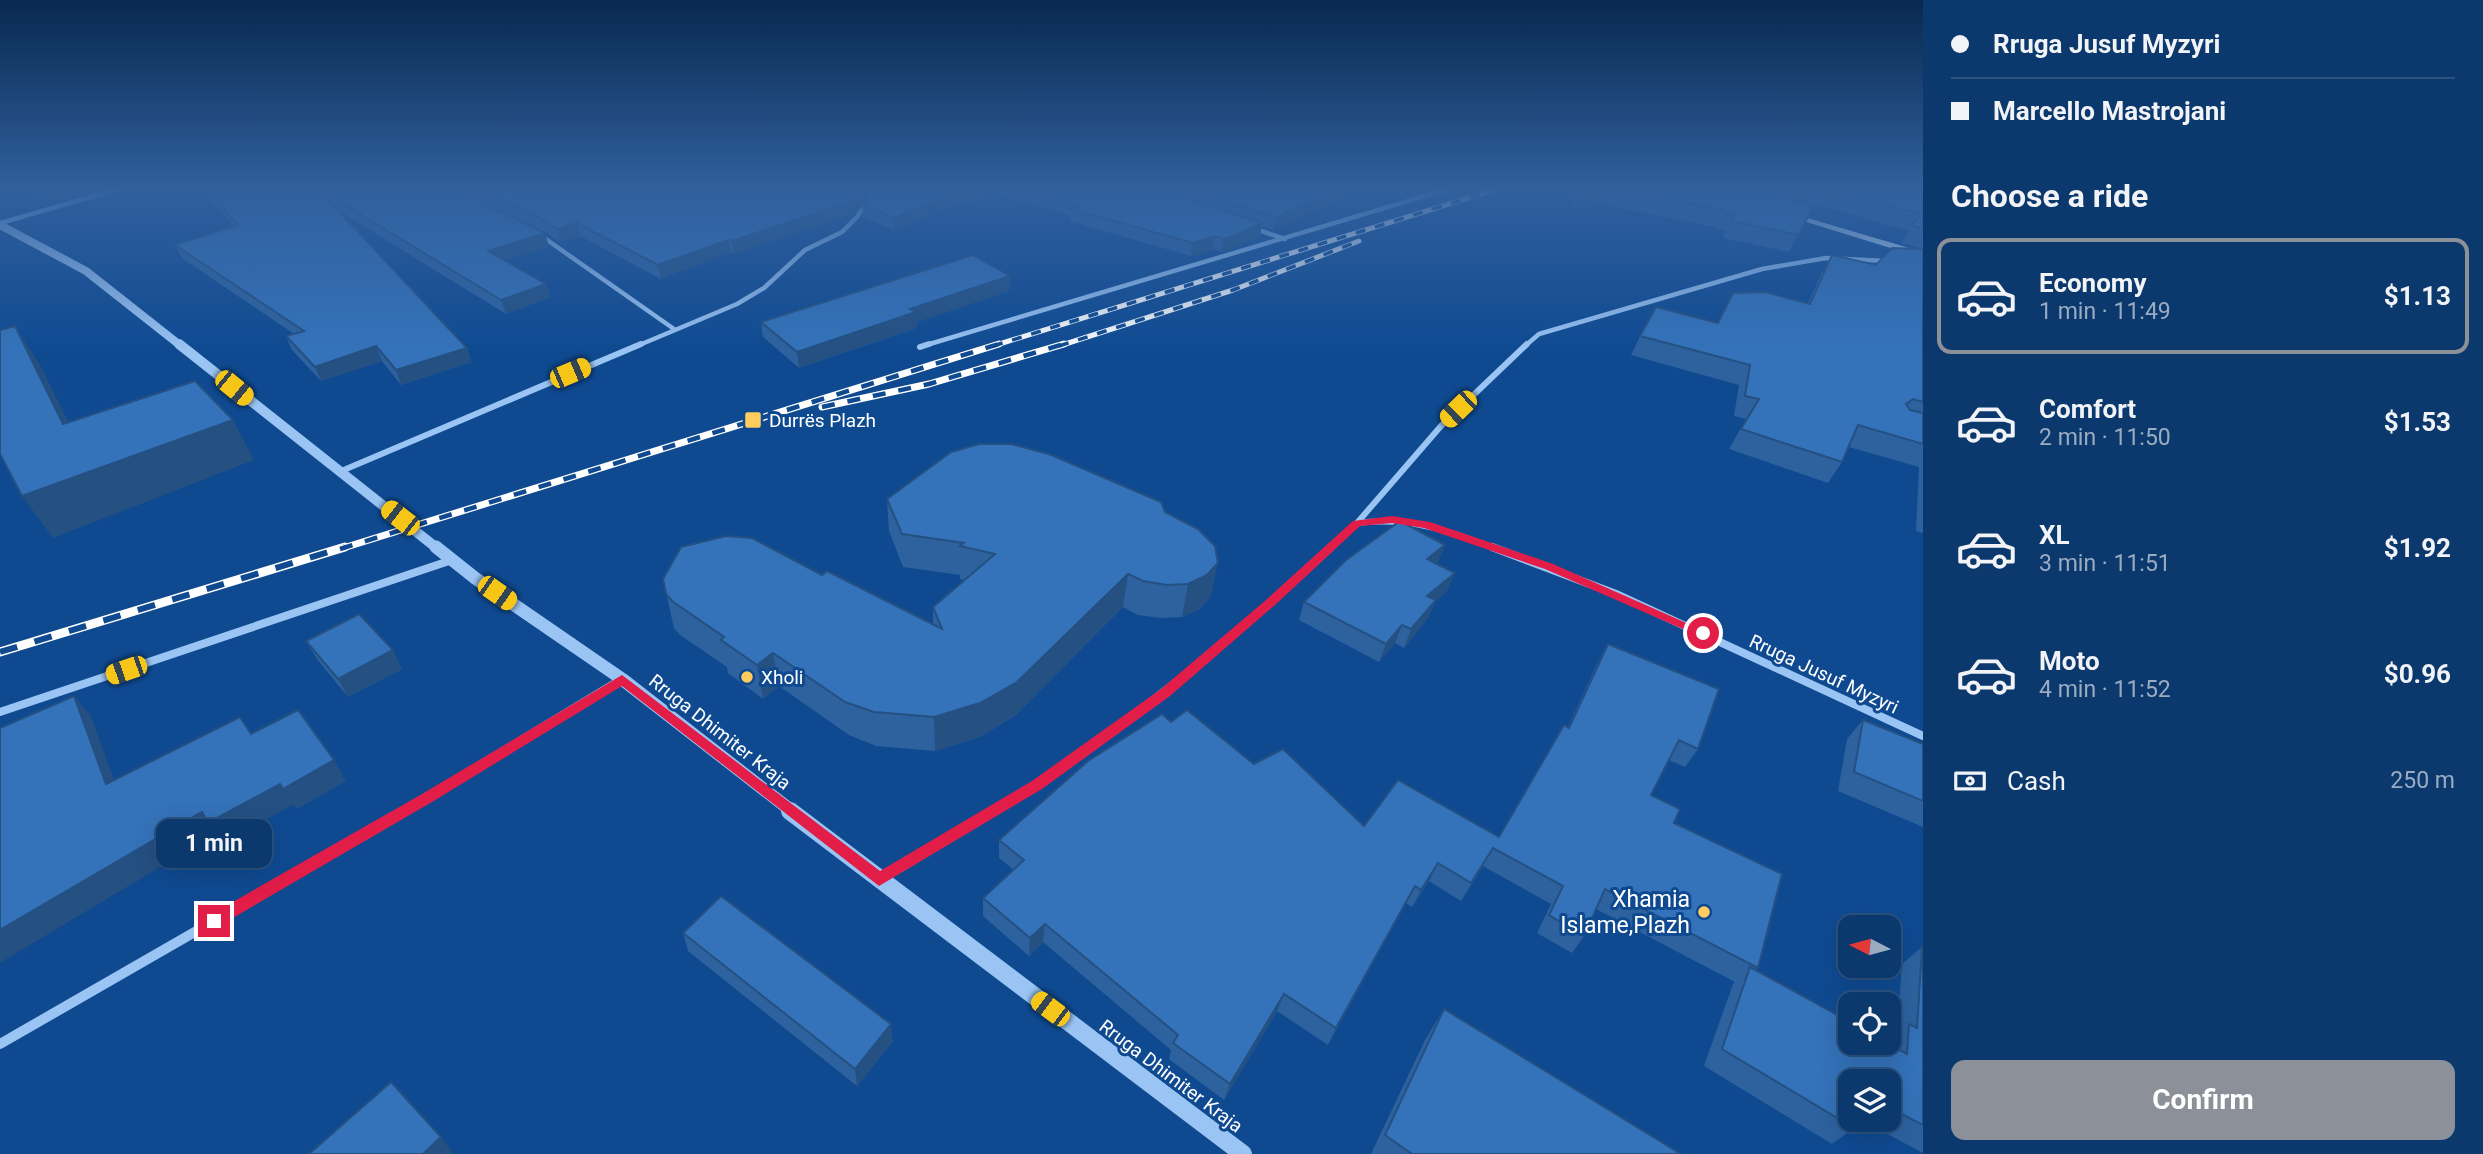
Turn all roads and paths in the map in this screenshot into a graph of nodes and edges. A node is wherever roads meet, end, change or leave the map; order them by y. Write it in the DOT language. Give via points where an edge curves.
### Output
graph roads {
  1 [pos="34,243"];
  2 [pos="553,243"];
  3 [pos="820,243"];
  4 [pos="1273,243"];
  5 [pos="1883,243"];
  6 [pos="1923,255"];
  7 [pos="1895,261"];
  8 [pos="1909,262"];
  9 [pos="1923,262"];
  10 [pos="674,329"];
  11 [pos="920,347"];
  12 [pos="339,472"];
  13 [pos="1357,523"];
  14 [pos="452,560"];
  15 [pos="622,679"];
  16 [pos="0,712"];
  17 [pos="1923,736"];
  18 [pos="879,880"];
  19 [pos="0,1044"];
  20 [pos="1243,1154"];
  1 -- 12 [label="street, Rruga Dhimiter Kraja" via="86,271"];
  2 -- 10 [label="street"];
  3 -- 10 [label="street" via="737,304"];
  4 -- 11 [label="street"];
  5 -- 6 [label="main road"];
  7 -- 13 [label="street" via="1826,258 1762,269 1539,334 1441,426"];
  8 -- 9 [label="street"];
  10 -- 12 [label="street"];
  12 -- 14 [label="street, Rruga Dhimiter Kraja"];
  13 -- 17 [label="street, Rruga Jusuf Myzyri" via="1392,520 1426,524 1549,567"];
  13 -- 18 [label="street" via="1165,693 1037,785"];
  14 -- 15 [label="street, Rruga Dhimiter Kraja"];
  14 -- 16 [label="street"];
  15 -- 18 [label="street, Rruga Dhimiter Kraja"];
  15 -- 19 [label="street" via="427,798"];
  18 -- 20 [label="street, Rruga Dhimiter Kraja"];
}
